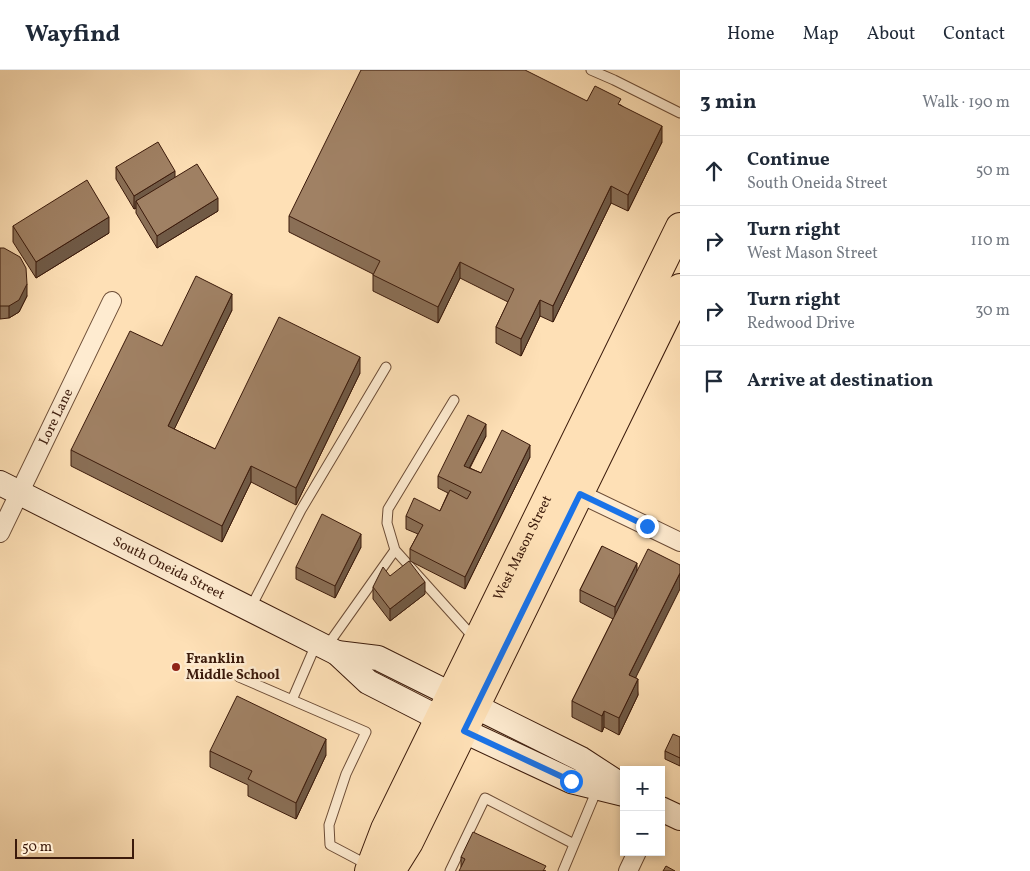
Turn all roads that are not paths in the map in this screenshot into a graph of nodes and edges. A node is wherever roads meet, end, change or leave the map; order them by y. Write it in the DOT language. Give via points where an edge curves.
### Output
graph roads {
  1 [pos="591,70"];
  2 [pos="680,113"];
  3 [pos="680,227"];
  4 [pos="680,288"];
  5 [pos="112,301"];
  6 [pos="641,303"];
  7 [pos="673,318"];
  8 [pos="386,367"];
  9 [pos="454,400"];
  10 [pos="555,482"];
  11 [pos="10,488"];
  12 [pos="580,494"];
  13 [pos="0,533"];
  14 [pos="680,542"];
  15 [pos="395,550"];
  16 [pos="250,609"];
  17 [pos="477,642"];
  18 [pos="327,647"];
  19 [pos="239,677"];
  20 [pos="452,694"];
  21 [pos="292,700"];
  22 [pos="476,706"];
  23 [pos="440,718"];
  24 [pos="464,731"];
  25 [pos="620,785"];
  26 [pos="598,787"];
  27 [pos="620,793"];
  28 [pos="665,811"];
  29 [pos="680,818"];
  30 [pos="574,844"];
  31 [pos="635,856"];
  32 [pos="377,870"];
  33 [pos="450,871"];
  34 [pos="563,871"];
  35 [pos="628,871"];
  1 -- 2 [label="lane"];
  3 -- 6 [label="main road, West Mason Street"];
  4 -- 7 [label="main road, West Mason Street"];
  5 -- 11 [label="street, Lore Lane"];
  6 -- 7 [label="street"];
  6 -- 10 [label="main road, West Mason Street"];
  7 -- 12 [label="main road, West Mason Street"];
  8 -- 16 [label="lane" via="301,510"];
  9 -- 15 [label="lane" via="388,508 387,524"];
  10 -- 12 [label="street"];
  10 -- 17 [label="main road, West Mason Street"];
  11 -- 13 [label="street, Lore Lane"];
  11 -- 16 [label="street, South Oneida Street"];
  12 -- 14 [label="street"];
  12 -- 22 [label="main road, West Mason Street"];
  15 -- 17 [label="lane"];
  15 -- 18 [label="lane"];
  16 -- 18 [label="street, South Oneida Street"];
  17 -- 20 [label="main road, West Mason Street"];
  18 -- 20 [label="street, South Oneida Street" via="378,658"];
  18 -- 21 [label="lane"];
  18 -- 23 [label="street, South Oneida Street" via="368,682"];
  19 -- 21 [label="lane"];
  20 -- 22 [label="street, South Oneida Street"];
  20 -- 23 [label="main road, West Mason Street"];
  21 -- 32 [label="lane" via="366,732 346,774 329,825 330,845"];
  22 -- 24 [label="main road, West Mason Street"];
  22 -- 25 [label="street, South Oneida Street" via="581,759"];
  23 -- 24 [label="street, South Oneida Street"];
  23 -- 32 [label="main road, West Mason Street" via="385,829"];
  24 -- 26 [label="street, South Oneida Street" via="571,781"];
  24 -- 32 [label="main road, West Mason Street" via="409,842"];
  26 -- 27 [label="street, South Oneida Street"];
  26 -- 30 [label="lane"];
  28 -- 29 [label="street"];
  30 -- 33 [label="lane" via="485,798"];
  30 -- 34 [label="lane"];
  31 -- 35 [label="street"];
}
